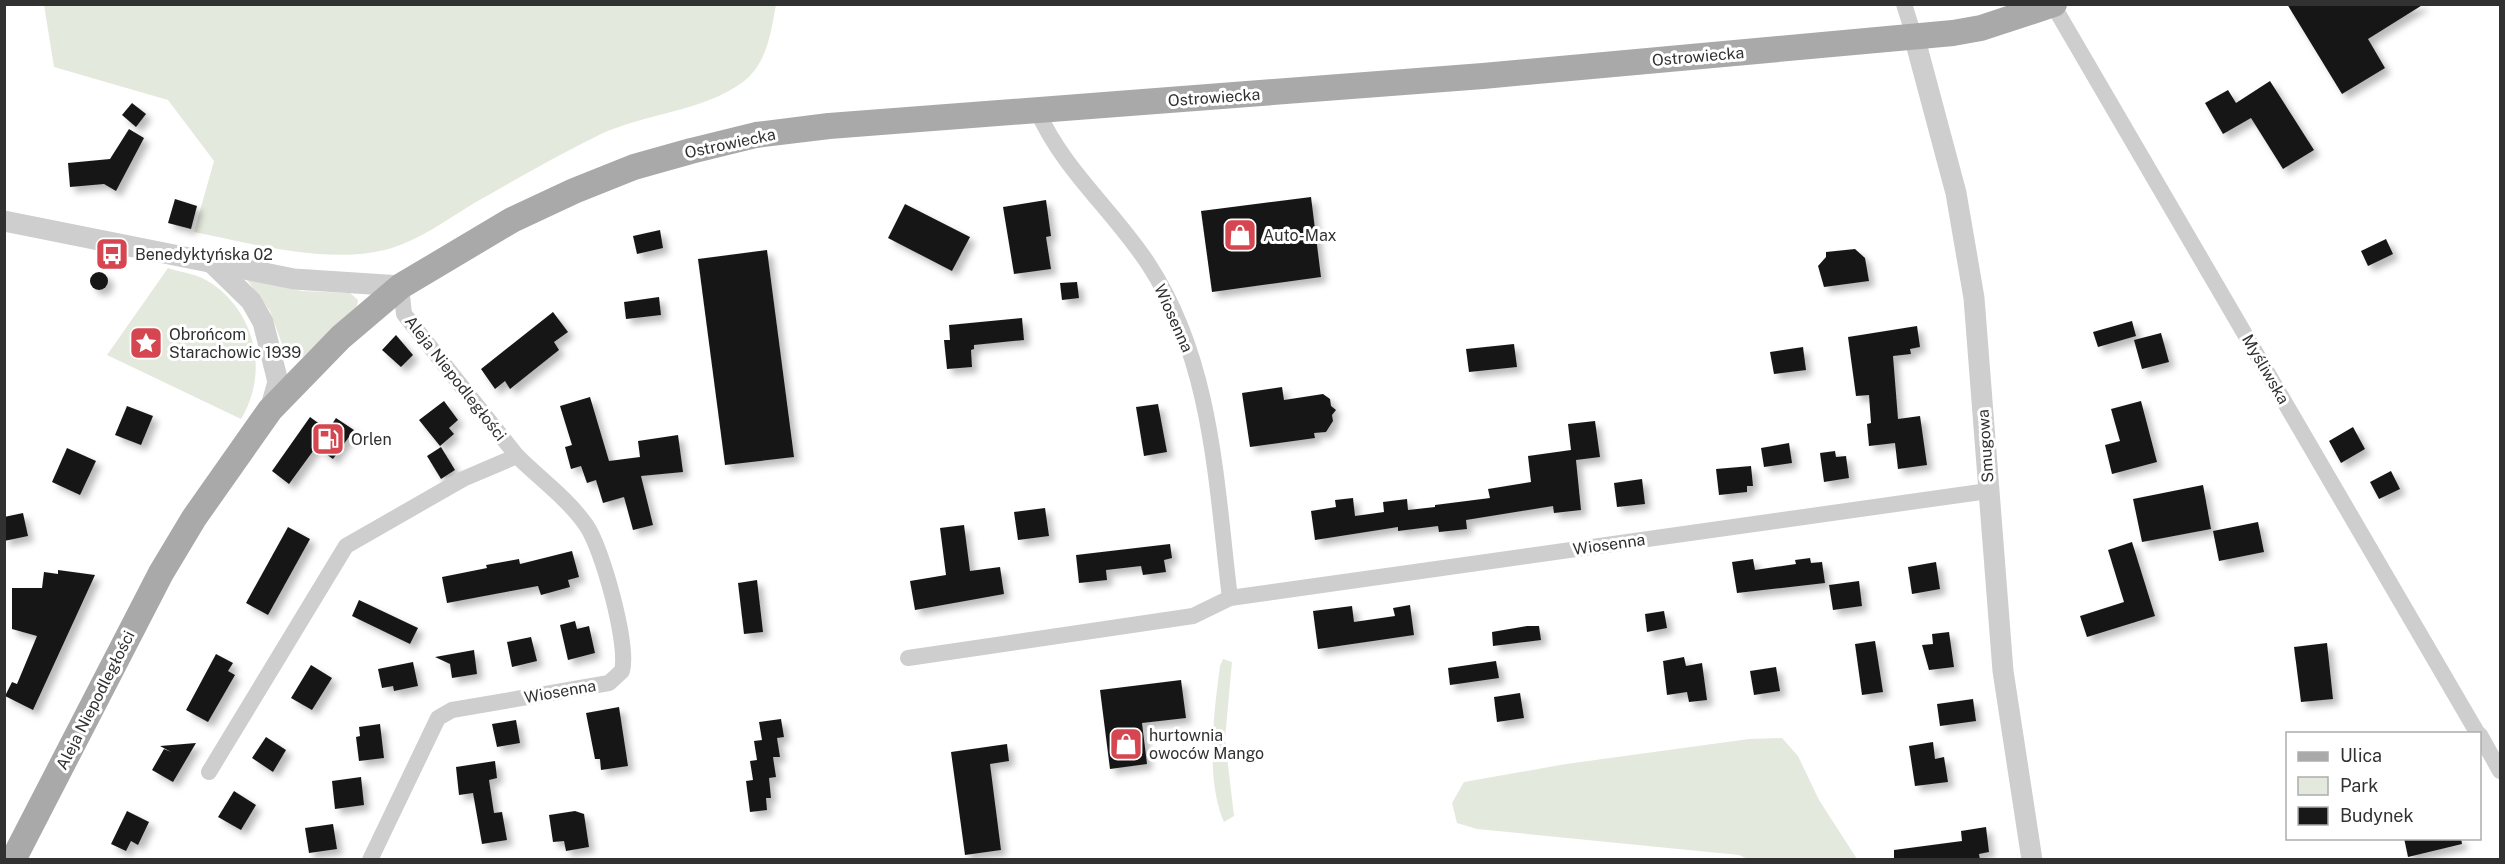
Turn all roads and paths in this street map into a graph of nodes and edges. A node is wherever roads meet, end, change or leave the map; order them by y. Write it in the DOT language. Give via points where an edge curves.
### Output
graph roads {
  1 [pos="1904,4"];
  2 [pos="2054,5"];
  3 [pos="1914,36"];
  4 [pos="1037,110"];
  5 [pos="4,221"];
  6 [pos="212,262"];
  7 [pos="401,286"];
  8 [pos="270,410"];
  9 [pos="517,456"];
  10 [pos="1988,491"];
  11 [pos="1230,598"];
  12 [pos="908,658"];
  13 [pos="2478,732"];
  14 [pos="2481,738"];
  15 [pos="2500,771"];
  16 [pos="208,772"];
  17 [pos="13,860"];
  18 [pos="370,860"];
  19 [pos="2032,860"];
  1 -- 3 [label="street"];
  2 -- 3 [label="main road, Ostrowiecka" via="1981,28"];
  2 -- 13 [label="street, Myśliwska"];
  3 -- 4 [label="main road, Ostrowiecka" via="1483,76"];
  3 -- 10 [label="street, Smugowa" via="1956,193 1974,298"];
  4 -- 7 [label="main road, Ostrowiecka" via="818,127 756,135 683,153 634,167 512,220"];
  4 -- 11 [label="street, Wiosenna" via="1066,163 1148,264 1193,360 1208,420"];
  5 -- 6 [label="street"];
  6 -- 7 [label="street" via="319,282"];
  6 -- 8 [label="street" via="251,301 263,322 278,382"];
  7 -- 8 [label="main road, Aleja Niepodległości" via="341,337"];
  7 -- 9 [label="street, Aleja Niepodległości" via="404,314"];
  8 -- 17 [label="main road, Aleja Niepodległości" via="215,485 161,573"];
  9 -- 16 [label="street, Aleja Niepodległości" via="463,479 346,546"];
  9 -- 18 [label="street, Wiosenna" via="586,524 597,544 625,651 622,671 609,682 452,710 438,718"];
  10 -- 11 [label="street, Wiosenna"];
  10 -- 19 [label="street, Smugowa" via="2004,671"];
  11 -- 12 [label="street, Wiosenna" via="1193,616"];
  14 -- 15 [label="street, Myśliwska"];
}
